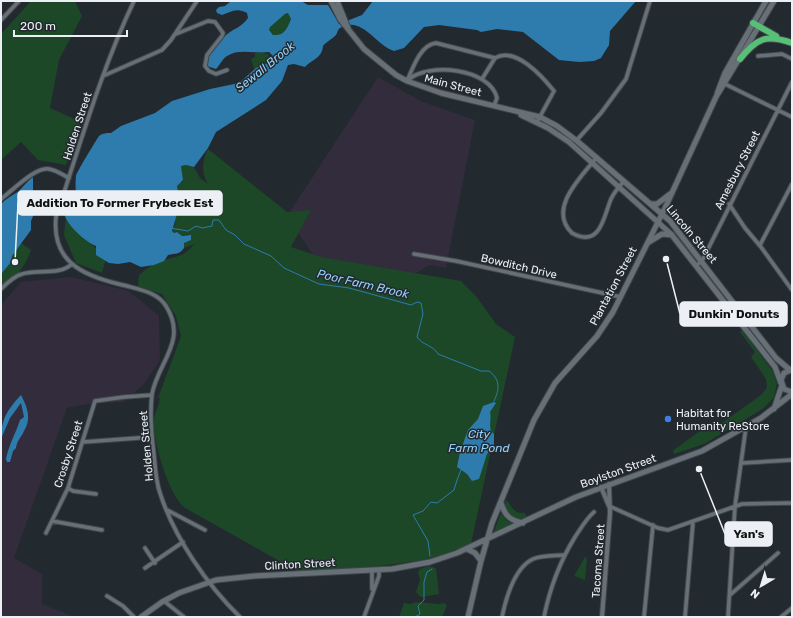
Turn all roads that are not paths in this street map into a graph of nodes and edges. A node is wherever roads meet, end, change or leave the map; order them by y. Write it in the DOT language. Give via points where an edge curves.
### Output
graph roads {
  1 [pos="19,1"];
  2 [pos="134,1"];
  3 [pos="197,1"];
  4 [pos="331,1"];
  5 [pos="337,1"];
  6 [pos="650,1"];
  7 [pos="766,1"];
  8 [pos="774,1"];
  9 [pos="342,19"];
  10 [pos="1,20"];
  11 [pos="753,23"];
  12 [pos="759,27"];
  13 [pos="175,34"];
  14 [pos="790,42"];
  15 [pos="758,56"];
  16 [pos="495,58"];
  17 [pos="740,59"];
  18 [pos="792,59"];
  19 [pos="227,70"];
  20 [pos="103,76"];
  21 [pos="482,79"];
  22 [pos="407,81"];
  23 [pos="792,82"];
  24 [pos="723,83"];
  25 [pos="494,106"];
  26 [pos="778,110"];
  27 [pos="792,117"];
  28 [pos="538,119"];
  29 [pos="560,128"];
  30 [pos="558,135"];
  31 [pos="577,140"];
  32 [pos="572,145"];
  33 [pos="597,157"];
  34 [pos="593,162"];
  35 [pos="69,178"];
  36 [pos="624,181"];
  37 [pos="792,184"];
  38 [pos="619,187"];
  39 [pos="672,192"];
  40 [pos="1,199"];
  41 [pos="652,204"];
  42 [pos="729,204"];
  43 [pos="662,213"];
  44 [pos="658,221"];
  45 [pos="672,235"];
  46 [pos="647,244"];
  47 [pos="760,245"];
  48 [pos="414,254"];
  49 [pos="702,261"];
  50 [pos="72,264"];
  51 [pos="697,265"];
  52 [pos="1,289"];
  53 [pos="792,290"];
  54 [pos="620,297"];
  55 [pos="735,304"];
  56 [pos="730,308"];
  57 [pos="744,321"];
  58 [pos="791,370"];
  59 [pos="781,384"];
  60 [pos="792,393"];
  61 [pos="152,395"];
  62 [pos="774,409"];
  63 [pos="746,427"];
  64 [pos="152,437"];
  65 [pos="82,442"];
  66 [pos="792,460"];
  67 [pos="742,463"];
  68 [pos="609,484"];
  69 [pos="601,487"];
  70 [pos="68,488"];
  71 [pos="96,494"];
  72 [pos="501,503"];
  73 [pos="792,503"];
  74 [pos="609,506"];
  75 [pos="735,506"];
  76 [pos="167,510"];
  77 [pos="594,512"];
  78 [pos="52,521"];
  79 [pos="693,522"];
  80 [pos="523,523"];
  81 [pos="653,525"];
  82 [pos="102,530"];
  83 [pos="205,530"];
  84 [pos="46,533"];
  85 [pos="487,541"];
  86 [pos="183,542"];
  87 [pos="145,548"];
  88 [pos="467,550"];
  89 [pos="778,553"];
  90 [pos="564,555"];
  91 [pos="480,561"];
  92 [pos="155,563"];
  93 [pos="146,568"];
  94 [pos="372,570"];
  95 [pos="379,570"];
  96 [pos="210,582"];
  97 [pos="730,595"];
  98 [pos="107,596"];
  99 [pos="371,596"];
  100 [pos="164,601"];
  101 [pos="792,608"];
  102 [pos="134,617"];
  103 [pos="141,617"];
  104 [pos="184,617"];
  105 [pos="240,617"];
  106 [pos="364,617"];
  107 [pos="468,617"];
  108 [pos="502,617"];
  109 [pos="544,617"];
  110 [pos="602,617"];
  111 [pos="644,617"];
  112 [pos="685,617"];
  113 [pos="728,617"];
  114 [pos="781,617"];
  1 -- 10 [label="street"];
  2 -- 20 [label="street, Holden Street"];
  3 -- 13 [label="street"];
  4 -- 9 [label="main road, Main Street"];
  5 -- 9 [label="main road, Main Street"];
  6 -- 31 [label="street" via="626,79"];
  7 -- 11 [label="main road, Plantation Street"];
  8 -- 12 [label="main road, Plantation Street"];
  9 -- 22 [label="main road, Main Street" via="364,49"];
  11 -- 12 [label="highway"];
  11 -- 24 [label="main road, Plantation Street"];
  12 -- 14 [label="highway"];
  12 -- 17 [label="main road, Plantation Street"];
  13 -- 19 [label="street" via="208,20 215,22 223,33 207,55 205,66 216,74"];
  13 -- 20 [label="street" via="162,50"];
  14 -- 17 [label="highway" via="764,38 755,43"];
  15 -- 18 [label="street" via="782,54"];
  16 -- 21 [label="street"];
  16 -- 22 [label="street" via="432,43 420,56"];
  16 -- 28 [label="street" via="503,54 515,57 534,70 550,86 554,93"];
  17 -- 24 [label="main road, Plantation Street"];
  20 -- 35 [label="street, Holden Street"];
  21 -- 22 [label="street, Main Street" via="469,74 443,71 422,73"];
  21 -- 25 [label="street, Main Street" via="494,91 497,98"];
  22 -- 25 [label="main road, Main Street" via="441,93"];
  23 -- 26 [label="street, Amesbury Street"];
  24 -- 26 [label="street"];
  24 -- 39 [label="main road, Plantation Street"];
  25 -- 28 [label="main road, Main Street"];
  26 -- 27 [label="street"];
  26 -- 42 [label="street, Amesbury Street"];
  28 -- 29 [label="main road, Main Street"];
  28 -- 30 [label="main road, Main Street"];
  29 -- 31 [label="main road, Lincoln Street"];
  30 -- 32 [label="main road, Lincoln Street"];
  31 -- 32 [label="street"];
  31 -- 33 [label="main road, Lincoln Street"];
  32 -- 34 [label="main road, Lincoln Street"];
  33 -- 34 [label="street"];
  33 -- 36 [label="main road, Lincoln Street"];
  34 -- 38 [label="main road, Lincoln Street"];
  34 -- 38 [label="street" via="577,182 563,207 564,221 569,230 582,237 598,231 604,224 612,197"];
  35 -- 40 [label="street" via="50,169 42,169"];
  35 -- 50 [label="street, Holden Street" via="55,222 58,244"];
  36 -- 38 [label="street"];
  36 -- 41 [label="main road, Lincoln Street"];
  37 -- 47 [label="street"];
  38 -- 44 [label="main road, Lincoln Street"];
  39 -- 41 [label="main road" via="660,202"];
  39 -- 43 [label="main road, Plantation Street"];
  41 -- 43 [label="main road, Lincoln Street"];
  42 -- 47 [label="street"];
  42 -- 49 [label="street, Amesbury Street"];
  43 -- 44 [label="main road, Plantation Street"];
  43 -- 49 [label="main road, Lincoln Street"];
  44 -- 45 [label="main road, Lincoln Street"];
  44 -- 46 [label="main road, Plantation Street"];
  45 -- 46 [label="main road" via="658,235"];
  45 -- 51 [label="main road, Lincoln Street"];
  46 -- 54 [label="main road, Plantation Street"];
  47 -- 53 [label="street"];
  48 -- 54 [label="street, Bowditch Drive"];
  49 -- 51 [label="street, Amesbury Street"];
  49 -- 55 [label="main road, Lincoln Street"];
  50 -- 52 [label="street" via="68,268 23,274 12,279"];
  50 -- 61 [label="street, Holden Street" via="86,274 152,294 166,306 173,320 174,336"];
  51 -- 56 [label="main road, Lincoln Street"];
  54 -- 72 [label="main road, Plantation Street" via="600,332 562,375 543,403"];
  55 -- 56 [label="main road"];
  55 -- 57 [label="main road, Lincoln Street"];
  56 -- 57 [label="main road, Lincoln Street"];
  57 -- 58 [label="main road, Lincoln Street" via="776,358"];
  57 -- 59 [label="main road, Lincoln Street" via="775,367"];
  58 -- 59 [label="main road" via="782,375"];
  59 -- 60 [label="main road" via="785,390"];
  59 -- 62 [label="main road"];
  60 -- 62 [label="main road, Boylston Street"];
  61 -- 64 [label="street, Holden Street"];
  61 -- 65 [label="street, Crosby Street" via="95,401"];
  62 -- 63 [label="main road, Boylston Street"];
  63 -- 67 [label="street"];
  63 -- 68 [label="main road, Boylston Street" via="702,451"];
  64 -- 65 [label="street"];
  64 -- 76 [label="street, Holden Street" via="158,484"];
  65 -- 70 [label="street, Crosby Street"];
  66 -- 67 [label="street"];
  67 -- 75 [label="street"];
  68 -- 69 [label="main road, Boylston Street"];
  68 -- 74 [label="street, Tacoma Street"];
  69 -- 74 [label="street, Tacoma Street"];
  69 -- 80 [label="main road, Boylston Street"];
  70 -- 71 [label="street"];
  70 -- 78 [label="street, Crosby Street"];
  72 -- 80 [label="main road" via="508,518"];
  72 -- 85 [label="main road, Plantation Street"];
  73 -- 75 [label="street" via="750,503"];
  74 -- 81 [label="street"];
  74 -- 110 [label="street, Tacoma Street"];
  75 -- 79 [label="street"];
  75 -- 97 [label="street"];
  76 -- 83 [label="street"];
  76 -- 86 [label="street, Holden Street"];
  77 -- 90 [label="street"];
  78 -- 82 [label="street"];
  78 -- 84 [label="street, Crosby Street"];
  79 -- 81 [label="street" via="668,530"];
  79 -- 112 [label="street"];
  80 -- 85 [label="main road, Boylston Street"];
  81 -- 111 [label="street"];
  85 -- 88 [label="main road, Boylston Street"];
  85 -- 91 [label="main road, Plantation Street"];
  86 -- 92 [label="street"];
  86 -- 96 [label="street, Holden Street"];
  87 -- 92 [label="street"];
  88 -- 91 [label="main road" via="475,553"];
  88 -- 95 [label="main road, Clinton Street" via="430,562"];
  89 -- 97 [label="street"];
  90 -- 108 [label="street" via="539,557 524,566 513,582"];
  90 -- 109 [label="street" via="553,580"];
  91 -- 107 [label="main road, Plantation Street"];
  92 -- 93 [label="street"];
  94 -- 95 [label="main road, Clinton Street"];
  94 -- 96 [label="main road, Clinton Street" via="254,576"];
  94 -- 99 [label="street"];
  95 -- 99 [label="street"];
  96 -- 100 [label="main road, Clinton Street"];
  96 -- 105 [label="street, Holden Street"];
  97 -- 113 [label="street"];
  98 -- 102 [label="street"];
  99 -- 106 [label="street"];
  100 -- 103 [label="main road, Clinton Street"];
  100 -- 104 [label="street"];
  101 -- 114 [label="street"];
}
